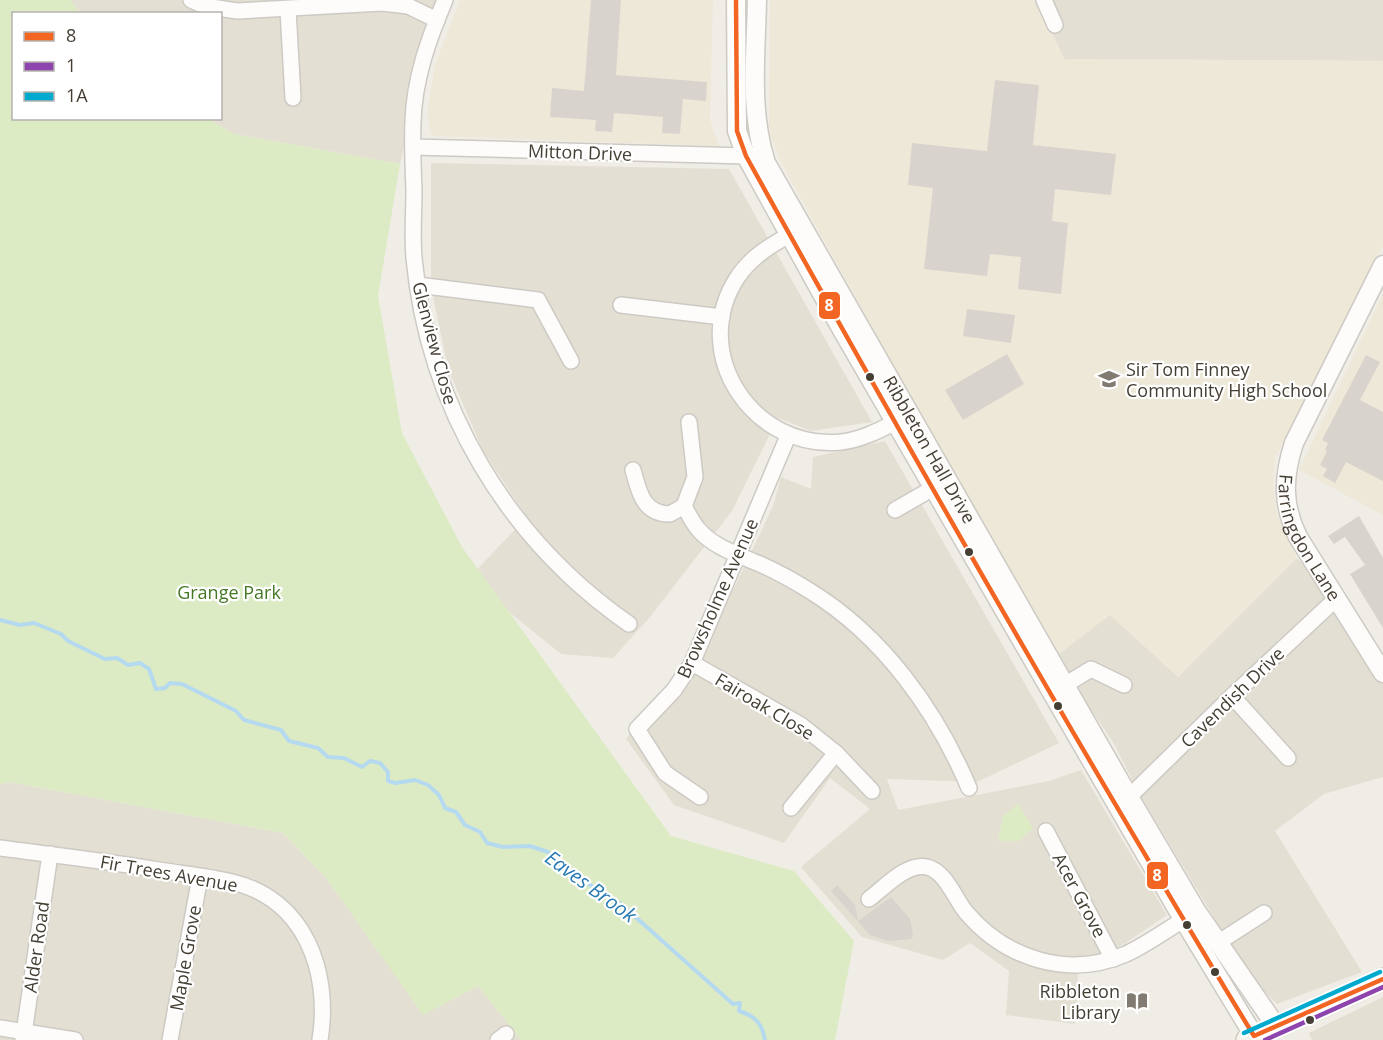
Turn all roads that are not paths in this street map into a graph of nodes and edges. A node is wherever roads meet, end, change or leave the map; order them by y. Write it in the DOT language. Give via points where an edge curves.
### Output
graph roads {
  1 [pos="190,0"];
  2 [pos="446,0"];
  3 [pos="736,0"];
  4 [pos="757,0"];
  5 [pos="1044,0"];
  6 [pos="288,10"];
  7 [pos="437,20"];
  8 [pos="1055,25"];
  9 [pos="293,98"];
  10 [pos="413,147"];
  11 [pos="754,153"];
  12 [pos="795,230"];
  13 [pos="1383,264"];
  14 [pos="418,285"];
  15 [pos="621,305"];
  16 [pos="722,317"];
  17 [pos="859,320"];
  18 [pos="842,330"];
  19 [pos="571,361"];
  20 [pos="904,418"];
  21 [pos="689,422"];
  22 [pos="788,436"];
  23 [pos="633,470"];
  24 [pos="935,487"];
  25 [pos="684,506"];
  26 [pos="895,510"];
  27 [pos="738,555"];
  28 [pos="1337,598"];
  29 [pos="629,624"];
  30 [pos="692,663"];
  31 [pos="1046,666"];
  32 [pos="1383,674"];
  33 [pos="1065,685"];
  34 [pos="1124,685"];
  35 [pos="1232,696"];
  36 [pos="836,753"];
  37 [pos="1287,758"];
  38 [pos="969,788"];
  39 [pos="872,791"];
  40 [pos="700,797"];
  41 [pos="1123,801"];
  42 [pos="791,808"];
  43 [pos="1046,831"];
  44 [pos="0,848"];
  45 [pos="50,854"];
  46 [pos="200,877"];
  47 [pos="869,899"];
  48 [pos="1264,913"];
  49 [pos="1190,915"];
  50 [pos="1219,942"];
  51 [pos="1113,959"];
  52 [pos="1383,979"];
  53 [pos="1276,1026"];
  54 [pos="0,1028"];
  55 [pos="24,1036"];
  56 [pos="1251,1038"];
  57 [pos="75,1040"];
  58 [pos="170,1040"];
  59 [pos="320,1040"];
  1 -- 6 [label="street" via="237,11"];
  2 -- 7 [label="street, Glenview Close"];
  3 -- 11 [label="street, Ribbleton Hall Drive" via="737,131"];
  4 -- 11 [label="street, Ribbleton Hall Drive"];
  5 -- 8 [label="street"];
  6 -- 7 [label="street" via="382,3 408,6"];
  6 -- 9 [label="street"];
  7 -- 10 [label="street, Glenview Close" via="418,78"];
  10 -- 11 [label="street, Mitton Drive"];
  10 -- 14 [label="street, Glenview Close"];
  11 -- 12 [label="street, Ribbleton Hall Drive" via="766,163"];
  12 -- 16 [label="street" via="743,269 729,292"];
  12 -- 17 [label="street, Ribbleton Hall Drive"];
  12 -- 18 [label="street, Ribbleton Hall Drive"];
  13 -- 28 [label="street, Farringdon Lane" via="1294,443 1286,470 1286,504 1293,527"];
  14 -- 19 [label="street" via="538,300"];
  14 -- 29 [label="street, Glenview Close" via="444,388 461,431 487,478 518,521 562,570"];
  15 -- 16 [label="street"];
  16 -- 22 [label="street" via="721,345 732,385 756,416"];
  17 -- 18 [label="street"];
  17 -- 20 [label="street, Ribbleton Hall Drive"];
  18 -- 20 [label="street, Ribbleton Hall Drive"];
  20 -- 22 [label="street" via="843,442"];
  20 -- 24 [label="street, Ribbleton Hall Drive"];
  20 -- 31 [label="street, Ribbleton Hall Drive"];
  21 -- 25 [label="street" via="695,477"];
  22 -- 27 [label="street, Browsholme Avenue"];
  23 -- 25 [label="street" via="641,496 651,510 670,514"];
  24 -- 26 [label="street, Ribbleton Hall Drive"];
  24 -- 31 [label="street, Ribbleton Hall Drive"];
  25 -- 27 [label="street" via="698,530"];
  27 -- 30 [label="street, Browsholme Avenue"];
  27 -- 38 [label="street" via="813,593 878,646 914,688"];
  28 -- 32 [label="street, Farringdon Lane"];
  28 -- 35 [label="street, Cavendish Drive"];
  30 -- 36 [label="street, Fairoak Close" via="801,725"];
  30 -- 40 [label="street, Browsholme Avenue" via="674,690 637,729 665,773"];
  31 -- 33 [label="street, Ribbleton Hall Drive"];
  31 -- 41 [label="street, Ribbleton Hall Drive"];
  33 -- 34 [label="street" via="1091,669"];
  33 -- 41 [label="street, Ribbleton Hall Drive"];
  35 -- 37 [label="street"];
  35 -- 41 [label="street, Cavendish Drive"];
  36 -- 39 [label="street, Fairoak Close"];
  36 -- 42 [label="street"];
  41 -- 49 [label="street, Ribbleton Hall Drive"];
  43 -- 51 [label="street, Acer Grove"];
  44 -- 45 [label="street, Fir Trees Avenue"];
  45 -- 46 [label="street, Fir Trees Avenue"];
  45 -- 55 [label="street, Alder Road"];
  46 -- 58 [label="street, Maple Grove"];
  46 -- 59 [label="street, Fir Trees Avenue" via="233,882 270,897 298,922 311,946 324,1001"];
  47 -- 51 [label="street" via="908,869 926,866 938,872 975,923 1014,952 1059,964"];
  48 -- 50 [label="street"];
  49 -- 50 [label="street, Ribbleton Hall Drive"];
  49 -- 51 [label="street"];
  49 -- 56 [label="street, Ribbleton Hall Drive"];
  50 -- 53 [label="street, Ribbleton Hall Drive"];
  52 -- 53 [label="main road"];
  53 -- 56 [label="main road"];
  54 -- 55 [label="street"];
  55 -- 57 [label="street"];
}
